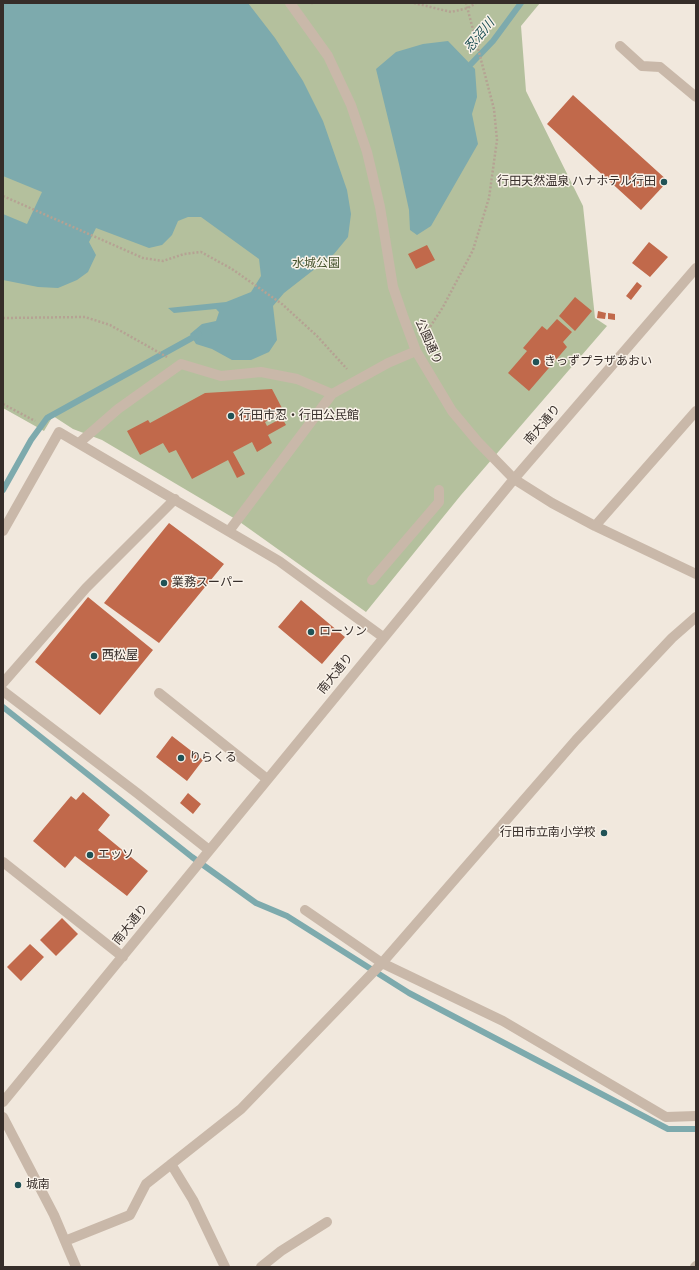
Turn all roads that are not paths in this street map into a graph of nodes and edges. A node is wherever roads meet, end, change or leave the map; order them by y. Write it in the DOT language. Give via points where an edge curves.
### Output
graph roads {
  1 [pos="290,3"];
  2 [pos="620,46"];
  3 [pos="696,97"];
  4 [pos="696,268"];
  5 [pos="416,351"];
  6 [pos="332,394"];
  7 [pos="696,410"];
  8 [pos="79,443"];
  9 [pos="514,478"];
  10 [pos="439,490"];
  11 [pos="175,499"];
  12 [pos="595,526"];
  13 [pos="3,531"];
  14 [pos="229,531"];
  15 [pos="696,574"];
  16 [pos="372,580"];
  17 [pos="696,617"];
  18 [pos="383,637"];
  19 [pos="3,683"];
  20 [pos="3,691"];
  21 [pos="159,694"];
  22 [pos="267,779"];
  23 [pos="209,850"];
  24 [pos="3,862"];
  25 [pos="305,910"];
  26 [pos="123,957"];
  27 [pos="382,963"];
  28 [pos="3,1102"];
  29 [pos="3,1116"];
  30 [pos="696,1116"];
  31 [pos="171,1164"];
  32 [pos="327,1222"];
  33 [pos="66,1241"];
  34 [pos="76,1267"];
  35 [pos="225,1267"];
  36 [pos="261,1267"];
  1 -- 5 [label="street, 公園通り" via="328,56 353,112 367,152 380,207 393,286"];
  2 -- 3 [label="street" via="642,66 660,66"];
  4 -- 9 [label="street, 南大通り"];
  5 -- 6 [label="street" via="388,363"];
  5 -- 9 [label="street, 公園通り" via="452,412"];
  6 -- 8 [label="street" via="297,378 260,372 221,376 181,364 118,409"];
  6 -- 14 [label="street"];
  7 -- 12 [label="street"];
  8 -- 11 [label="street"];
  8 -- 13 [label="street" via="59,432"];
  9 -- 12 [label="street, 公園通り" via="552,503"];
  9 -- 18 [label="street, 南大通り"];
  10 -- 16 [label="street" via="439,502"];
  11 -- 14 [label="street"];
  11 -- 19 [label="street" via="86,588"];
  12 -- 15 [label="street, 公園通り"];
  14 -- 18 [label="street" via="279,561"];
  17 -- 27 [label="street" via="672,638 576,740"];
  18 -- 22 [label="street, 南大通り"];
  20 -- 23 [label="street"];
  21 -- 22 [label="street"];
  22 -- 23 [label="street, 南大通り"];
  23 -- 26 [label="street, 南大通り"];
  24 -- 26 [label="street"];
  25 -- 27 [label="street"];
  26 -- 28 [label="street, 南大通り"];
  27 -- 30 [label="street" via="503,1021 666,1117"];
  27 -- 31 [label="street" via="241,1109"];
  29 -- 33 [label="street"];
  31 -- 33 [label="street" via="146,1184 130,1215"];
  31 -- 35 [label="street" via="193,1200"];
  32 -- 36 [label="street"];
  33 -- 34 [label="street"];
}
